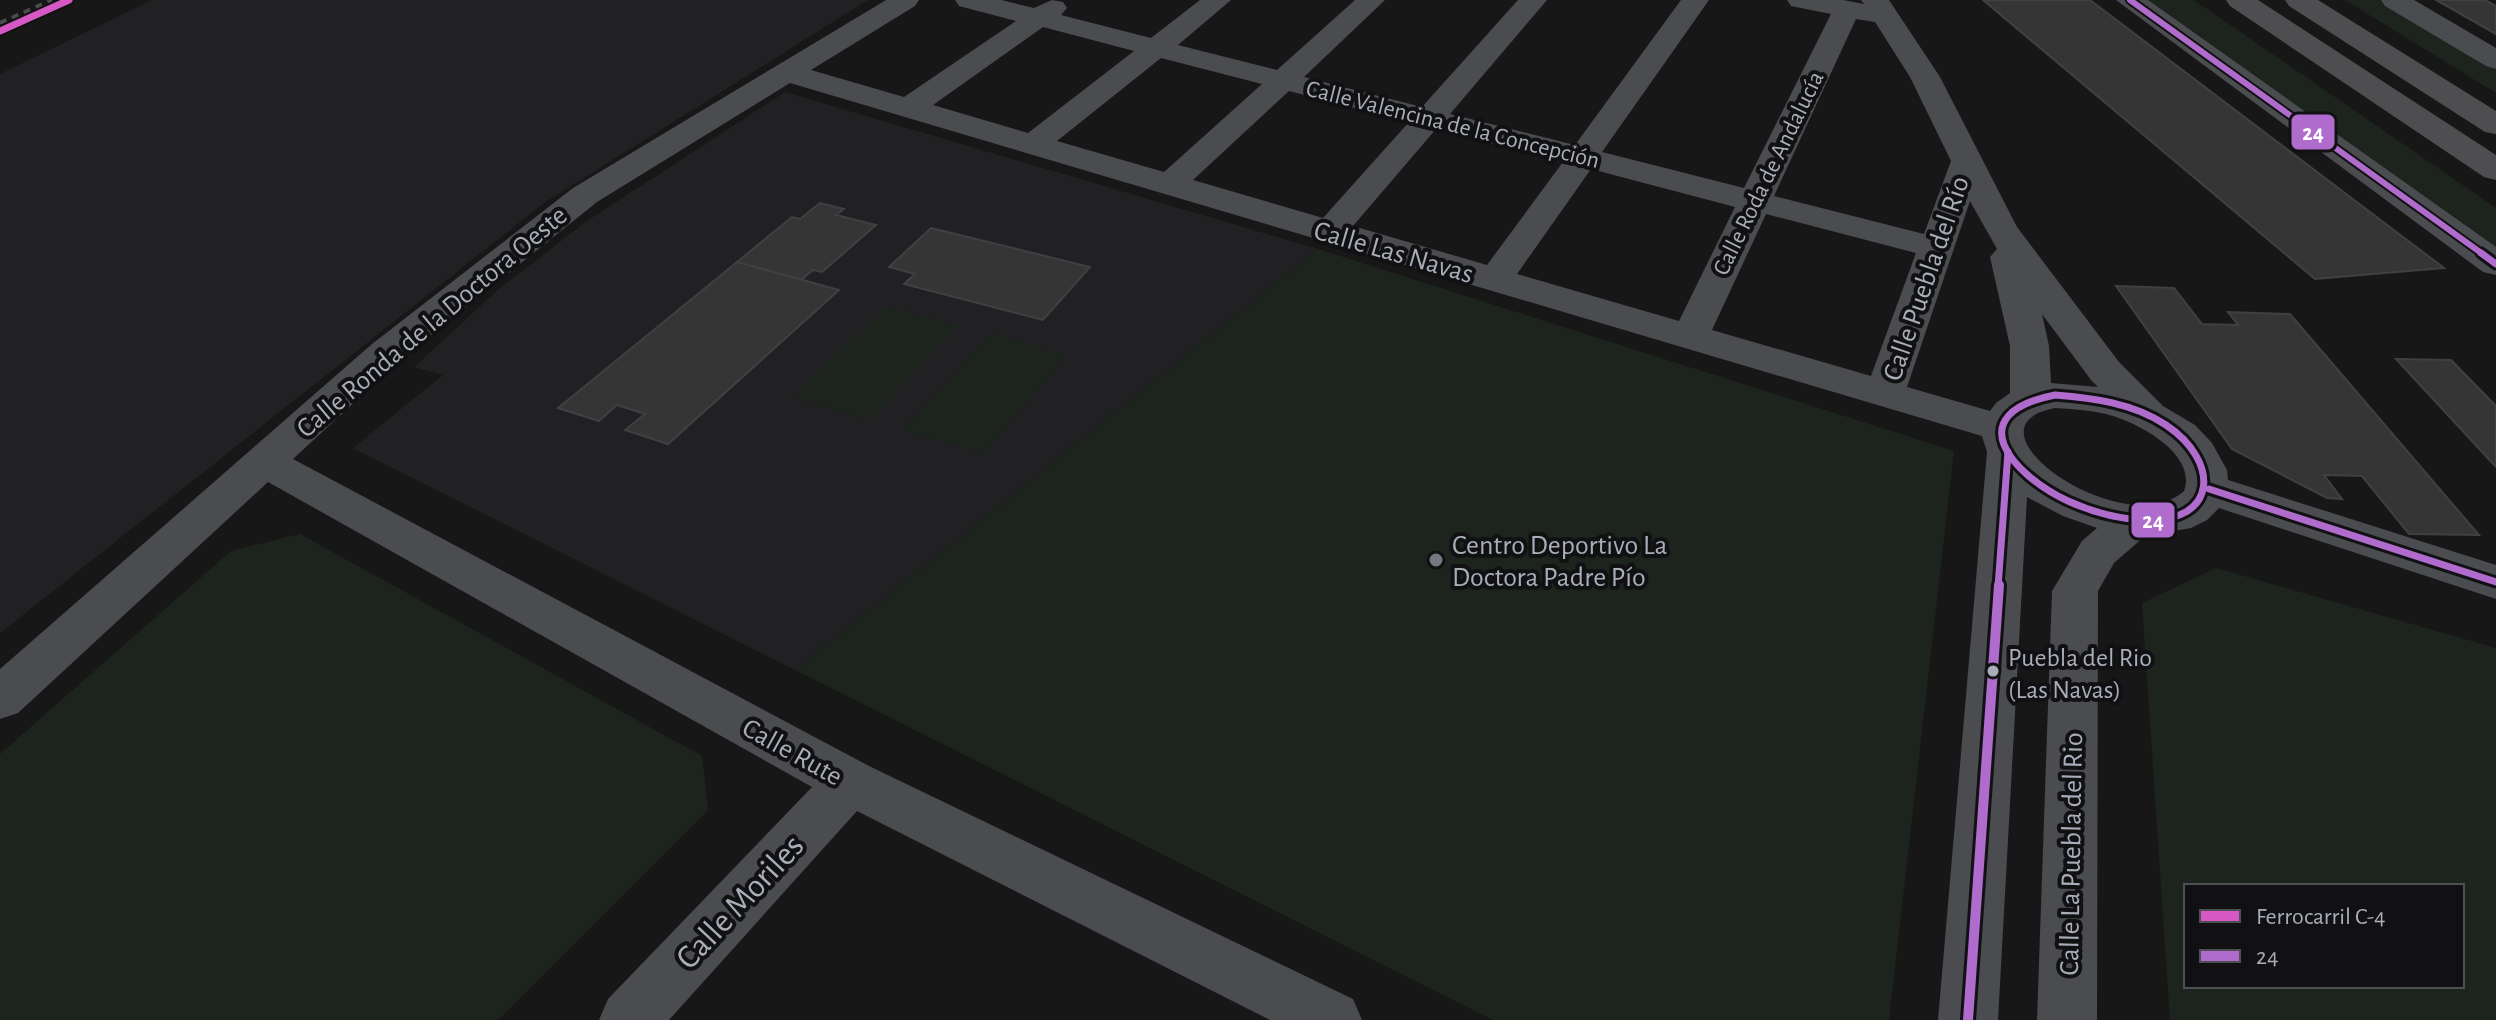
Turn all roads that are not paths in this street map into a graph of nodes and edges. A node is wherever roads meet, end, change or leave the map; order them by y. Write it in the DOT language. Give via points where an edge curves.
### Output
graph roads {
  1 [pos="905,0"];
  2 [pos="969,0"];
  3 [pos="1065,0"];
  4 [pos="1217,0"];
  5 [pos="1371,0"];
  6 [pos="1533,0"];
  7 [pos="1695,0"];
  8 [pos="1801,0"];
  9 [pos="2130,0"];
  10 [pos="2240,0"];
  11 [pos="2299,0"];
  12 [pos="2395,0"];
  13 [pos="1870,9"];
  14 [pos="1039,18"];
  15 [pos="1156,48"];
  16 [pos="2496,60"];
  17 [pos="786,72"];
  18 [pos="1283,80"];
  19 [pos="907,109"];
  20 [pos="1429,118"];
  21 [pos="2496,125"];
  22 [pos="1032,145"];
  23 [pos="1582,157"];
  24 [pos="1967,161"];
  25 [pos="2496,170"];
  26 [pos="1169,185"];
  27 [pos="1755,201"];
  28 [pos="2000,228"];
  29 [pos="1329,232"];
  30 [pos="1937,248"];
  31 [pos="2496,264"];
  32 [pos="1495,280"];
  33 [pos="1689,338"];
  34 [pos="1884,395"];
  35 [pos="2154,418"];
  36 [pos="2013,427"];
  37 [pos="264,461"];
  38 [pos="2209,489"];
  39 [pos="2135,520"];
  40 [pos="2496,582"];
  41 [pos="0,699"];
  42 [pos="850,782"];
  43 [pos="1327,1019"];
  44 [pos="629,1020"];
  45 [pos="1968,1020"];
  46 [pos="2067,1020"];
  1 -- 17 [label="street, Calle Ronda de la Doctora Oeste"];
  2 -- 14 [label="street, Calle Valencina de la Concepción"];
  3 -- 14 [label="street"];
  4 -- 15 [label="street"];
  5 -- 18 [label="street"];
  6 -- 20 [label="street"];
  7 -- 23 [label="street"];
  8 -- 13 [label="street"];
  9 -- 31 [label="street"];
  10 -- 25 [label="highway"];
  11 -- 21 [label="highway"];
  12 -- 16 [label="street"];
  13 -- 24 [label="street" via="1925,77"];
  13 -- 27 [label="street, Calle Roda de Andalucía"];
  14 -- 15 [label="street, Calle Valencina de la Concepción"];
  14 -- 19 [label="street"];
  15 -- 18 [label="street, Calle Valencina de la Concepción"];
  15 -- 22 [label="street"];
  17 -- 19 [label="street, Calle Las Navas"];
  17 -- 37 [label="street, Calle Ronda de la Doctora Oeste" via="585,195 386,352"];
  18 -- 20 [label="street, Calle Valencina de la Concepción"];
  18 -- 26 [label="street"];
  19 -- 22 [label="street, Calle Las Navas"];
  20 -- 23 [label="street, Calle Valencina de la Concepción"];
  20 -- 29 [label="street"];
  22 -- 26 [label="street, Calle Las Navas"];
  23 -- 27 [label="street, Calle Valencina de la Concepción"];
  23 -- 32 [label="street"];
  24 -- 28 [label="street"];
  24 -- 30 [label="street, Calle Puebla del Río"];
  26 -- 29 [label="street, Calle Las Navas"];
  27 -- 30 [label="street, Calle Valencina de la Concepción"];
  27 -- 33 [label="street, Calle Roda de Andalucía"];
  28 -- 35 [label="street" via="2105,371"];
  28 -- 36 [label="street" via="2033,379"];
  29 -- 32 [label="street, Calle Las Navas"];
  30 -- 34 [label="street, Calle Puebla del Río"];
  32 -- 33 [label="street, Calle Las Navas"];
  33 -- 34 [label="street, Calle Las Navas"];
  34 -- 36 [label="street, Calle Las Navas"];
  35 -- 36 [label="street" via="2087,396 2055,395"];
  35 -- 38 [label="street" via="2197,453 2208,472"];
  36 -- 39 [label="street" via="2022,471 2044,488 2103,514"];
  36 -- 45 [label="street"];
  37 -- 41 [label="street, Calle Ronda de la Doctora Oeste"];
  37 -- 42 [label="street, Calle Rute"];
  38 -- 39 [label="street" via="2186,514"];
  38 -- 40 [label="street"];
  39 -- 46 [label="street, Calle La Puebla del Rio" via="2098,552 2075,591"];
  42 -- 43 [label="street, Calle Rute"];
  42 -- 44 [label="street, Calle Moriles"];
}
